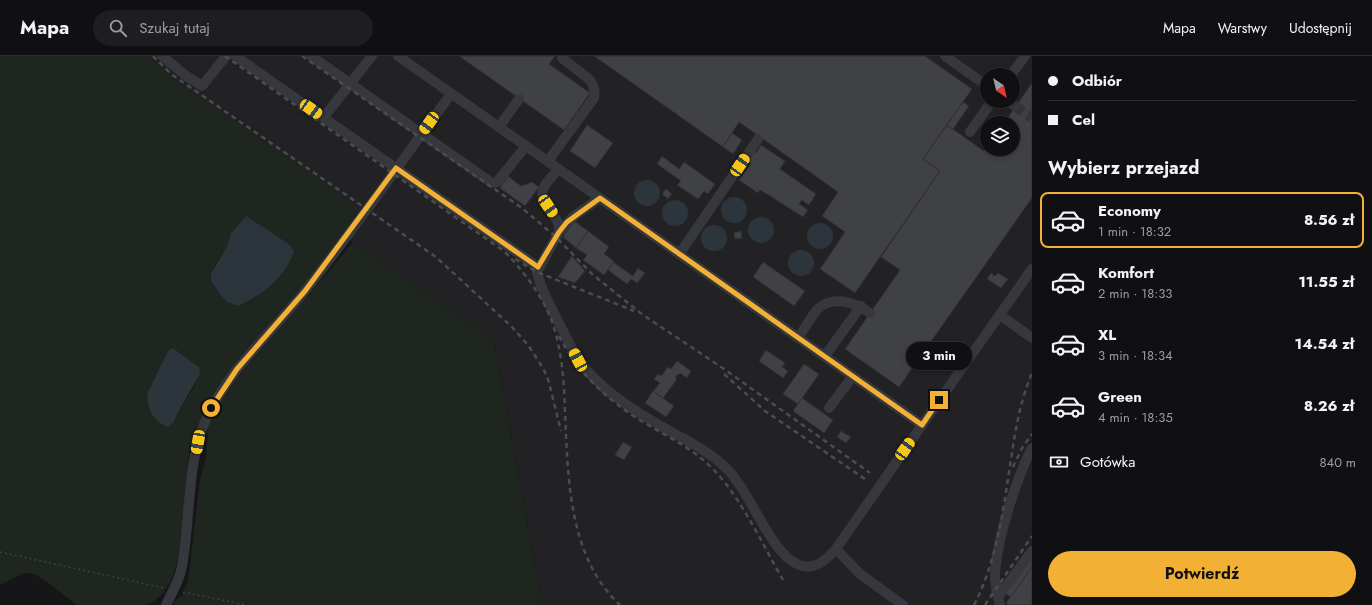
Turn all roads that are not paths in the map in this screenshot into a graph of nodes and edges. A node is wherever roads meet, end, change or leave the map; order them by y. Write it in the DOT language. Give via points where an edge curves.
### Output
graph roads {
  1 [pos="162,56"];
  2 [pos="226,56"];
  3 [pos="235,56"];
  4 [pos="311,56"];
  5 [pos="372,56"];
  6 [pos="398,56"];
  7 [pos="945,56"];
  8 [pos="1025,56"];
  9 [pos="562,58"];
  10 [pos="1016,68"];
  11 [pos="980,81"];
  12 [pos="351,84"];
  13 [pos="451,94"];
  14 [pos="519,99"];
  15 [pos="987,108"];
  16 [pos="324,117"];
  17 [pos="499,127"];
  18 [pos="970,132"];
  19 [pos="422,133"];
  20 [pos="758,139"];
  21 [pos="526,146"];
  22 [pos="548,161"];
  23 [pos="396,168"];
  24 [pos="558,169"];
  25 [pos="600,198"];
  26 [pos="559,232"];
  27 [pos="680,253"];
  28 [pos="538,267"];
  29 [pos="1032,269"];
  30 [pos="861,306"];
  31 [pos="870,313"];
  32 [pos="1000,315"];
  33 [pos="799,337"];
  34 [pos="1032,338"];
  35 [pos="826,356"];
  36 [pos="853,376"];
  37 [pos="830,408"];
  38 [pos="922,425"];
  39 [pos="1032,448"];
  40 [pos="836,549"];
  41 [pos="1032,551"];
  42 [pos="999,601"];
  43 [pos="166,605"];
  44 [pos="903,605"];
  1 -- 2 [label="lane" via="202,86"];
  3 -- 16 [label="lane"];
  4 -- 12 [label="lane"];
  5 -- 12 [label="lane"];
  6 -- 13 [label="lane"];
  7 -- 11 [label="lane"];
  8 -- 10 [label="lane"];
  9 -- 22 [label="lane" via="590,80 595,94"];
  12 -- 16 [label="lane"];
  12 -- 19 [label="lane"];
  13 -- 17 [label="lane"];
  13 -- 19 [label="lane"];
  14 -- 17 [label="lane"];
  15 -- 18 [label="lane"];
  16 -- 23 [label="lane"];
  17 -- 21 [label="lane"];
  19 -- 21 [label="lane" via="495,184"];
  19 -- 23 [label="lane"];
  20 -- 27 [label="lane"];
  21 -- 22 [label="lane"];
  22 -- 24 [label="lane"];
  23 -- 28 [label="lane"];
  23 -- 43 [label="lane" via="305,291 237,369 211,408 198,442 193,468 182,566"];
  24 -- 25 [label="lane"];
  24 -- 26 [label="lane" via="545,186 543,195 544,201 557,220"];
  25 -- 26 [label="lane" via="574,216"];
  25 -- 27 [label="lane"];
  26 -- 28 [label="lane"];
  27 -- 33 [label="lane"];
  28 -- 40 [label="lane" via="538,276 546,297 578,360 603,387 648,419 700,448 727,469 739,483 775,544 792,562 814,566"];
  29 -- 32 [label="lane"];
  30 -- 31 [label="lane"];
  30 -- 33 [label="lane" via="844,302 827,303 816,311"];
  30 -- 35 [label="lane"];
  32 -- 34 [label="lane"];
  32 -- 38 [label="lane"];
  33 -- 35 [label="lane"];
  35 -- 36 [label="lane"];
  36 -- 37 [label="lane"];
  36 -- 38 [label="lane"];
  38 -- 40 [label="lane"];
  39 -- 42 [label="lane" via="1018,480 1001,540 996,578"];
  40 -- 44 [label="lane" via="860,574"];
  41 -- 42 [label="lane"];
}
